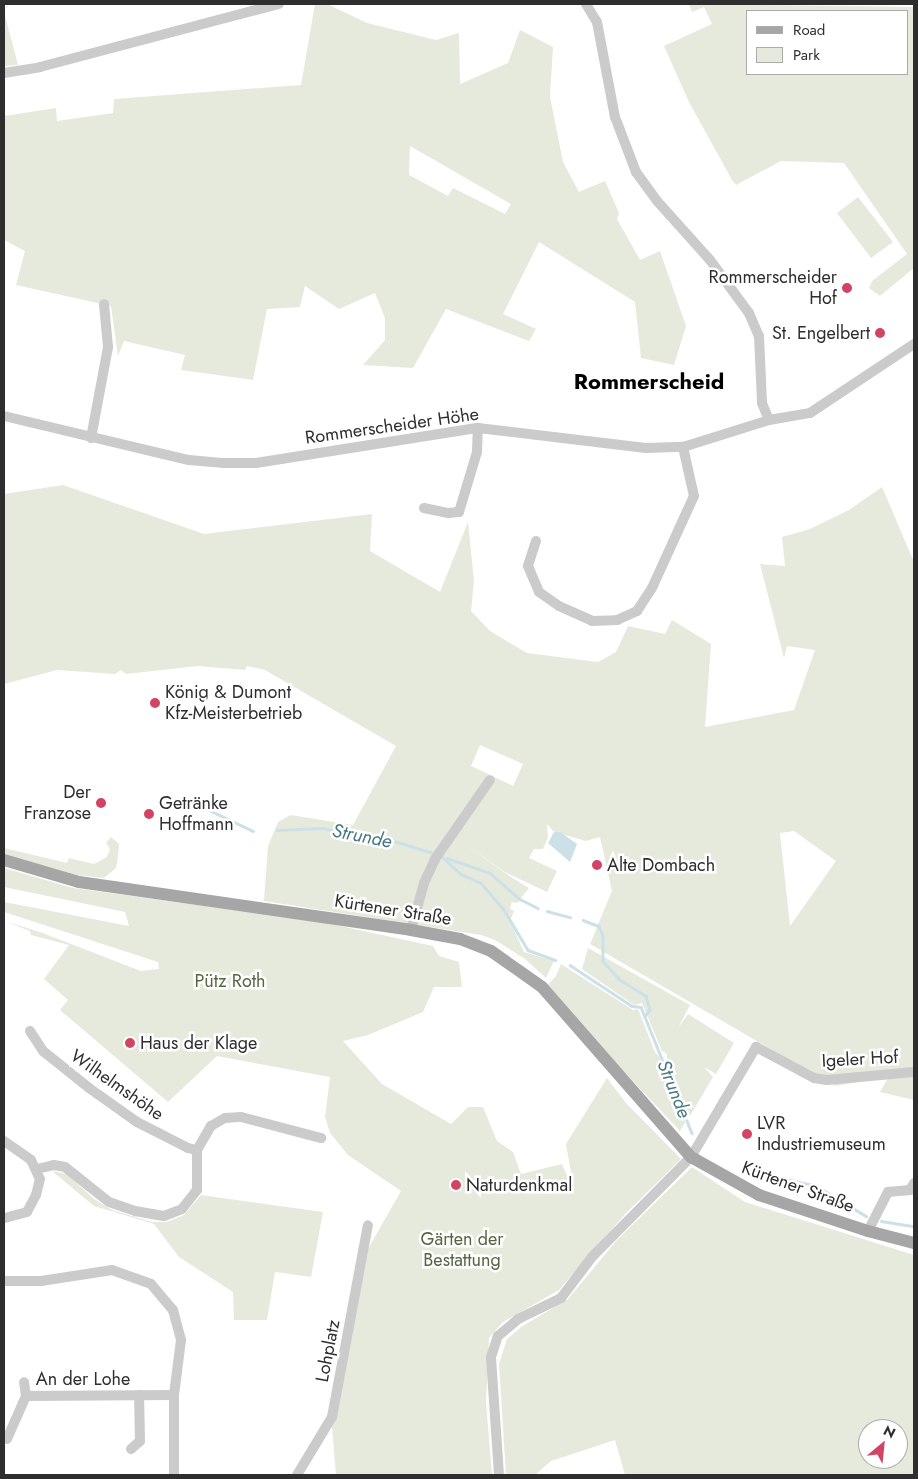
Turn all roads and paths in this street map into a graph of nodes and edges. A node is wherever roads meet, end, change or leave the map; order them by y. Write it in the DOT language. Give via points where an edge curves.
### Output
graph roads {
  1 [pos="280,4"];
  2 [pos="586,4"];
  3 [pos="4,73"];
  4 [pos="104,304"];
  5 [pos="914,344"];
  6 [pos="4,416"];
  7 [pos="769,420"];
  8 [pos="478,428"];
  9 [pos="91,438"];
  10 [pos="683,447"];
  11 [pos="424,508"];
  12 [pos="536,541"];
  13 [pos="490,780"];
  14 [pos="4,860"];
  15 [pos="411,930"];
  16 [pos="30,1030"];
  17 [pos="914,1072"];
  18 [pos="322,1138"];
  19 [pos="4,1141"];
  20 [pos="197,1150"];
  21 [pos="691,1157"];
  22 [pos="37,1169"];
  23 [pos="914,1184"];
  24 [pos="4,1218"];
  25 [pos="368,1225"];
  26 [pos="868,1231"];
  27 [pos="914,1243"];
  28 [pos="4,1281"];
  29 [pos="24,1382"];
  30 [pos="139,1395"];
  31 [pos="174,1395"];
  32 [pos="26,1396"];
  33 [pos="7,1439"];
  34 [pos="131,1449"];
  35 [pos="174,1475"];
  36 [pos="297,1475"];
  37 [pos="499,1475"];
  1 -- 3 [label="street" via="40,67"];
  2 -- 7 [label="street" via="597,22 615,117 636,172 710,260 749,313 759,336 762,403"];
  4 -- 9 [label="street" via="108,347"];
  5 -- 7 [label="street, Rommerscheider Höhe" via="821,408 790,419"];
  6 -- 9 [label="street, Rommerscheider Höhe"];
  7 -- 10 [label="street, Rommerscheider Höhe"];
  8 -- 9 [label="street, Rommerscheider Höhe" via="256,463 189,460"];
  8 -- 10 [label="street, Rommerscheider Höhe" via="646,448"];
  8 -- 11 [label="street" via="477,452 459,512"];
  10 -- 12 [label="street" via="694,496 652,588 637,612 617,620 592,621 559,606 539,592 528,566"];
  13 -- 15 [label="street" via="435,859 424,883"];
  14 -- 15 [label="main road, Kürtener Straße" via="79,882"];
  15 -- 21 [label="main road, Kürtener Straße" via="460,939 514,964 542,988"];
  16 -- 20 [label="street, Wilhelmshöhe" via="43,1051 89,1088 166,1138"];
  17 -- 21 [label="street, Igeler Hof" via="827,1080 814,1078 756,1047"];
  18 -- 20 [label="street" via="241,1117 225,1118 211,1126"];
  19 -- 22 [label="street" via="31,1160"];
  20 -- 22 [label="street" via="199,1182 194,1195 182,1209 164,1216 134,1211 109,1202 65,1167 54,1165"];
  21 -- 26 [label="main road, Kürtener Straße" via="758,1195"];
  21 -- 37 [label="street" via="592,1257 568,1291 518,1319 498,1336 492,1357"];
  22 -- 24 [label="street" via="40,1182 29,1209 21,1215"];
  23 -- 26 [label="street, Kürtener Straße" via="910,1190 888,1192"];
  25 -- 36 [label="street, Lohplatz" via="332,1417"];
  26 -- 27 [label="main road, Kürtener Straße"];
  28 -- 31 [label="street" via="41,1281 112,1270 151,1284 165,1298 180,1331 181,1358"];
  29 -- 32 [label="street, An der Lohe"];
  30 -- 31 [label="street, An der Lohe"];
  30 -- 32 [label="street, An der Lohe"];
  30 -- 34 [label="street, An der Lohe" via="140,1440"];
  31 -- 35 [label="street"];
  32 -- 33 [label="street, An der Lohe"];
}
